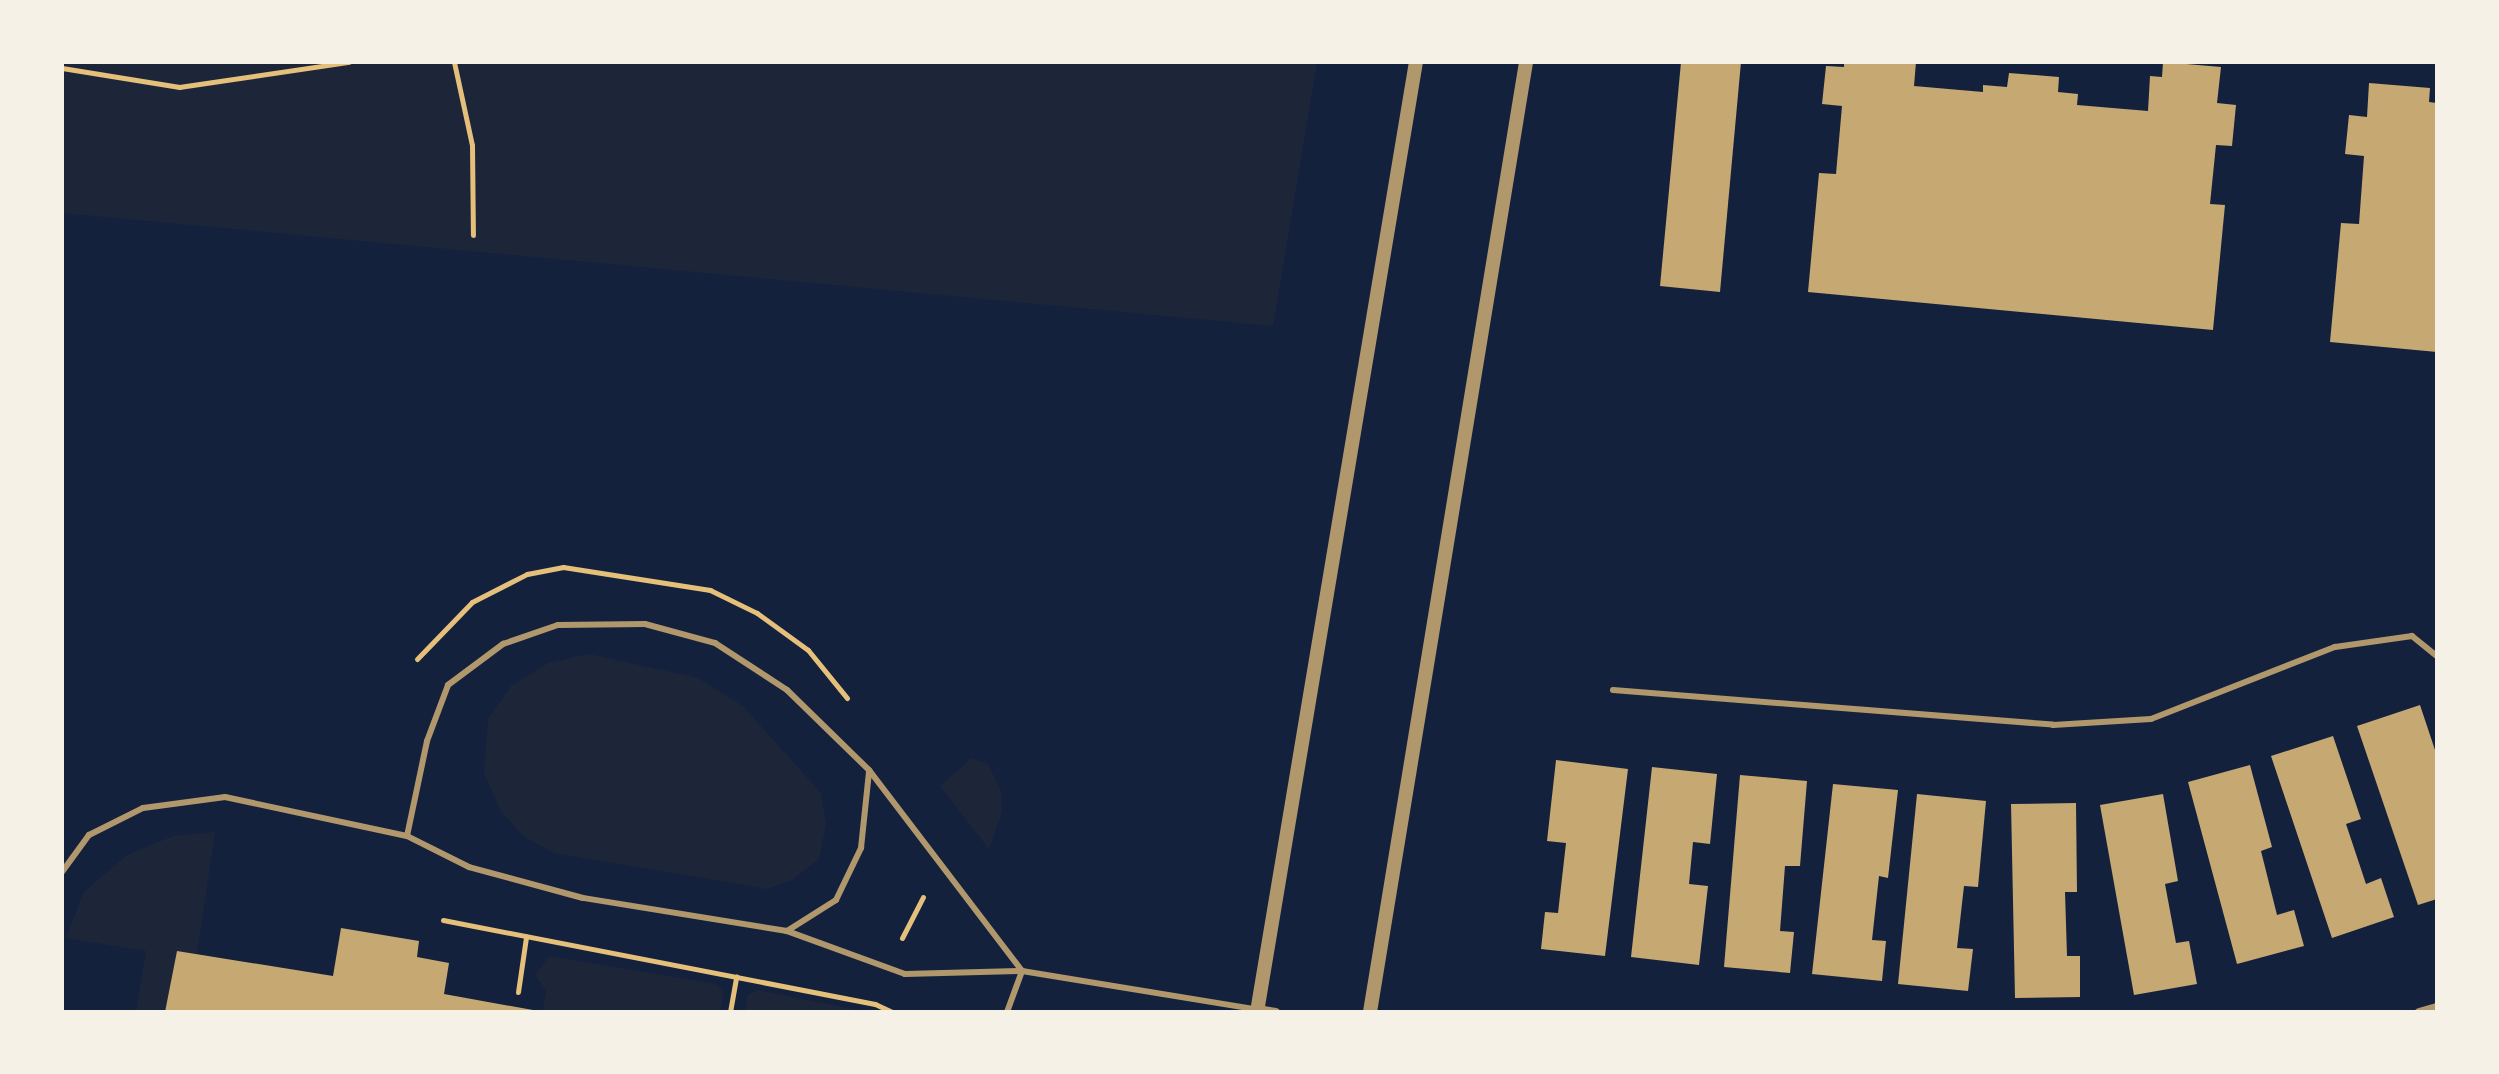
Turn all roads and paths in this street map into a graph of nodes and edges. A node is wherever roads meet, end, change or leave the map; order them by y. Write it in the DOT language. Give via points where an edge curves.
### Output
graph roads {
  1 [pos="349,62"];
  2 [pos="454,62"];
  3 [pos="1416,62"];
  4 [pos="1526,62"];
  5 [pos="62,68"];
  6 [pos="473,235"];
  7 [pos="2437,656"];
  8 [pos="1613,690"];
  9 [pos="869,770"];
  10 [pos="407,836"];
  11 [pos="62,872"];
  12 [pos="929,885"];
  13 [pos="443,920"];
  14 [pos="787,931"];
  15 [pos="526,937"];
  16 [pos="897,950"];
  17 [pos="1022,971"];
  18 [pos="736,977"];
  19 [pos="518,992"];
  20 [pos="2437,1007"];
  21 [pos="1257,1010"];
  22 [pos="730,1012"];
  23 [pos="892,1012"];
  24 [pos="1007,1012"];
  25 [pos="1276,1012"];
  26 [pos="1370,1012"];
  27 [pos="2419,1012"];
  1 -- 5 [label="path" via="179,87"];
  2 -- 6 [label="path" via="472,145"];
  3 -- 21 [label="street"];
  4 -- 26 [label="street"];
  7 -- 8 [label="lane" via="2412,636 2335,647 2151,719 2053,725"];
  9 -- 10 [label="lane" via="787,690 715,643 645,624 558,625 503,644 448,685 427,741"];
  9 -- 14 [label="lane" via="861,848 836,900"];
  9 -- 17 [label="lane"];
  10 -- 11 [label="lane" via="225,797 143,808 89,835"];
  10 -- 14 [label="lane" via="469,867 583,898"];
  12 -- 16 [label="path"];
  13 -- 15 [label="path"];
  14 -- 17 [label="lane" via="905,974"];
  15 -- 18 [label="path"];
  15 -- 19 [label="path"];
  17 -- 21 [label="lane"];
  17 -- 24 [label="lane"];
  18 -- 22 [label="path"];
  18 -- 23 [label="path" via="875,1004"];
  20 -- 27 [label="street"];
  21 -- 25 [label="street"];
}
